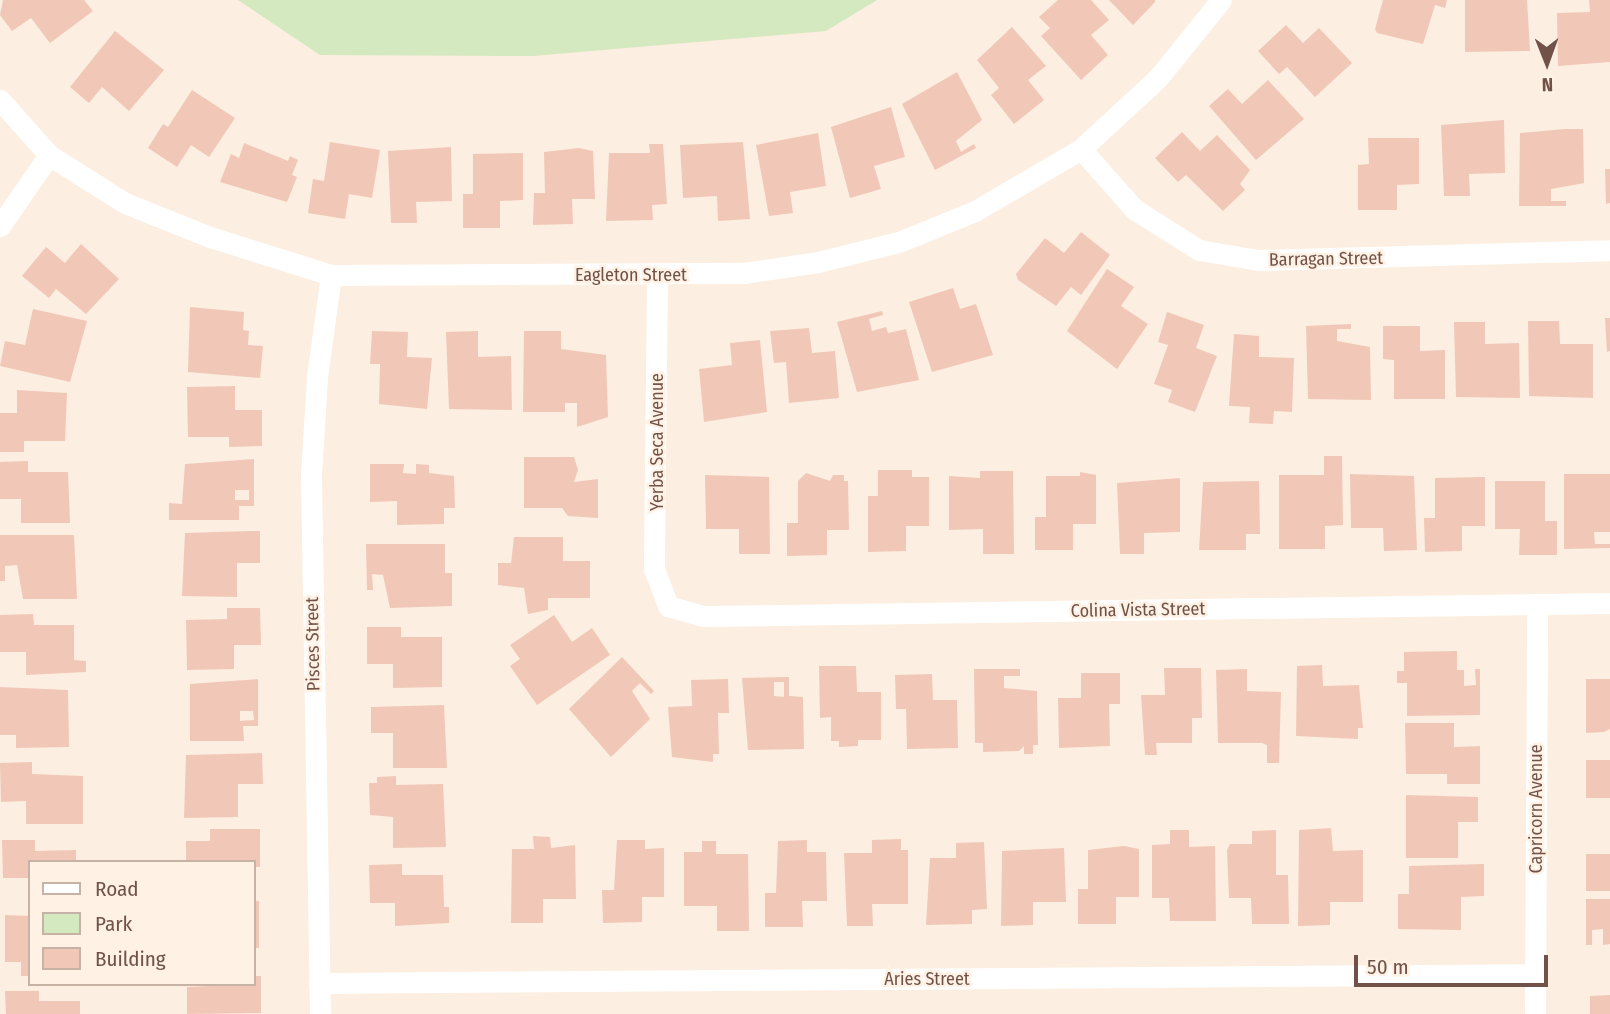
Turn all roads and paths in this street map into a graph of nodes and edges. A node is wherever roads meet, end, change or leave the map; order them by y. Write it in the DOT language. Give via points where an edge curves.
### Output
graph roads {
  1 [pos="1221,0"];
  2 [pos="0,100"];
  3 [pos="1080,149"];
  4 [pos="49,155"];
  5 [pos="0,226"];
  6 [pos="1610,250"];
  7 [pos="331,275"];
  8 [pos="657,275"];
  9 [pos="1610,603"];
  10 [pos="1537,605"];
  11 [pos="668,606"];
  12 [pos="1535,974"];
  13 [pos="319,983"];
  14 [pos="320,1014"];
  15 [pos="1535,1014"];
  1 -- 3 [label="street, Eagleton Street" via="1158,78"];
  2 -- 4 [label="street, Eagleton Street"];
  3 -- 6 [label="street, Barragan Street" via="1135,209 1199,250 1258,260"];
  3 -- 8 [label="street, Eagleton Street" via="975,211 899,242 818,262 743,273"];
  4 -- 5 [label="street"];
  4 -- 7 [label="street, Eagleton Street" via="125,203 210,237"];
  7 -- 8 [label="street, Eagleton Street"];
  7 -- 13 [label="street, Pisces Street" via="310,475"];
  8 -- 11 [label="street, Yerba Seca Avenue" via="654,569"];
  9 -- 10 [label="street, Colina Vista Street"];
  10 -- 11 [label="street, Colina Vista Street" via="703,616"];
  10 -- 12 [label="street, Capricorn Avenue"];
  12 -- 13 [label="street, Aries Street"];
  12 -- 15 [label="street, Capricorn Avenue"];
  13 -- 14 [label="street, Pisces Street"];
}
